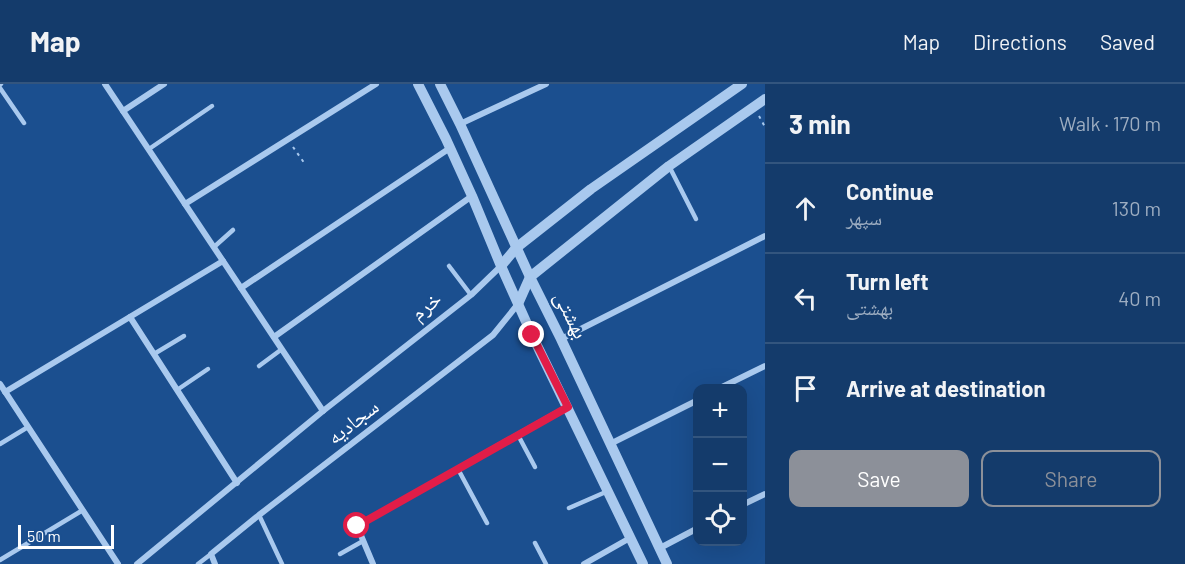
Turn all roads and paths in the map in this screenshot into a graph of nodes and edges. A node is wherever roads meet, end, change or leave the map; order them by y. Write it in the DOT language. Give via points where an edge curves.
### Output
graph roads {
  1 [pos="105,84"];
  2 [pos="164,84"];
  3 [pos="376,84"];
  4 [pos="418,84"];
  5 [pos="440,84"];
  6 [pos="546,84"];
  7 [pos="742,84"];
  8 [pos="0,86"];
  9 [pos="765,99"];
  10 [pos="212,106"];
  11 [pos="123,111"];
  12 [pos="24,123"];
  13 [pos="460,124"];
  14 [pos="288,139"];
  15 [pos="450,148"];
  16 [pos="149,149"];
  17 [pos="305,164"];
  18 [pos="669,166"];
  19 [pos="472,196"];
  20 [pos="185,204"];
  21 [pos="696,219"];
  22 [pos="232,230"];
  23 [pos="765,236"];
  24 [pos="214,247"];
  25 [pos="516,248"];
  26 [pos="223,261"];
  27 [pos="449,266"];
  28 [pos="501,266"];
  29 [pos="530,277"];
  30 [pos="241,288"];
  31 [pos="471,295"];
  32 [pos="518,304"];
  33 [pos="130,316"];
  34 [pos="184,336"];
  35 [pos="274,337"];
  36 [pos="561,339"];
  37 [pos="282,349"];
  38 [pos="154,354"];
  39 [pos="259,366"];
  40 [pos="765,366"];
  41 [pos="208,369"];
  42 [pos="0,384"];
  43 [pos="728,384"];
  44 [pos="177,390"];
  45 [pos="5,392"];
  46 [pos="693,402"];
  47 [pos="568,407"];
  48 [pos="323,411"];
  49 [pos="28,427"];
  50 [pos="518,435"];
  51 [pos="0,444"];
  52 [pos="610,444"];
  53 [pos="535,467"];
  54 [pos="458,469"];
  55 [pos="237,483"];
  56 [pos="608,491"];
  57 [pos="765,494"];
  58 [pos="747,503"];
  59 [pos="569,508"];
  60 [pos="82,510"];
  61 [pos="259,515"];
  62 [pos="487,523"];
  63 [pos="693,531"];
  64 [pos="630,538"];
  65 [pos="363,541"];
  66 [pos="535,543"];
  67 [pos="660,548"];
  68 [pos="211,554"];
  69 [pos="340,554"];
  70 [pos="0,560"];
  71 [pos="118,564"];
  72 [pos="137,564"];
  73 [pos="198,564"];
  74 [pos="215,564"];
  75 [pos="282,564"];
  76 [pos="373,564"];
  77 [pos="546,564"];
  78 [pos="584,564"];
  79 [pos="643,564"];
  80 [pos="667,564"];
  1 -- 11 [label="street"];
  2 -- 11 [label="street"];
  3 -- 14 [label="street"];
  4 -- 15 [label="street, بهشتی"];
  5 -- 13 [label="street, بهشتی"];
  6 -- 13 [label="street"];
  7 -- 25 [label="street, خرم" via="591,189"];
  8 -- 12 [label="lane"];
  9 -- 18 [label="street"];
  10 -- 16 [label="lane"];
  11 -- 16 [label="street"];
  13 -- 25 [label="street, بهشتی"];
  14 -- 17 [label="path"];
  14 -- 20 [label="street"];
  15 -- 19 [label="street, بهشتی"];
  15 -- 30 [label="street"];
  16 -- 20 [label="street"];
  18 -- 21 [label="lane"];
  18 -- 29 [label="street"];
  19 -- 28 [label="street, بهشتی"];
  19 -- 35 [label="street"];
  20 -- 24 [label="street"];
  22 -- 24 [label="lane"];
  23 -- 36 [label="street"];
  24 -- 26 [label="street"];
  25 -- 28 [label="street, خرم"];
  25 -- 29 [label="street, بهشتی"];
  26 -- 30 [label="street"];
  26 -- 33 [label="street"];
  27 -- 31 [label="lane"];
  28 -- 31 [label="street, خرم"];
  28 -- 32 [label="street, بهشتی"];
  29 -- 32 [label="street"];
  29 -- 36 [label="street, بهشتی"];
  30 -- 35 [label="street"];
  31 -- 48 [label="street, خرم"];
  32 -- 47 [label="street, بهشتی"];
  32 -- 61 [label="street, سجادیه" via="493,335"];
  33 -- 38 [label="street"];
  33 -- 45 [label="street"];
  34 -- 38 [label="lane"];
  35 -- 37 [label="street"];
  36 -- 52 [label="street, بهشتی"];
  37 -- 39 [label="lane"];
  37 -- 48 [label="street"];
  38 -- 44 [label="street"];
  40 -- 43 [label="street"];
  41 -- 44 [label="lane"];
  42 -- 45 [label="street"];
  44 -- 55 [label="street"];
  45 -- 49 [label="street"];
  46 -- 52 [label="street"];
  47 -- 50 [label="street"];
  47 -- 56 [label="street, بهشتی"];
  48 -- 55 [label="street, خرم"];
  49 -- 51 [label="lane"];
  49 -- 60 [label="street"];
  50 -- 53 [label="lane"];
  50 -- 54 [label="street"];
  52 -- 67 [label="street, بهشتی"];
  54 -- 62 [label="lane"];
  54 -- 65 [label="street" via="357,526"];
  55 -- 72 [label="street, خرم"];
  56 -- 59 [label="lane"];
  56 -- 64 [label="street, بهشتی"];
  57 -- 58 [label="street"];
  60 -- 70 [label="lane"];
  60 -- 71 [label="street"];
  61 -- 68 [label="street, سجادیه"];
  61 -- 75 [label="lane"];
  63 -- 67 [label="street"];
  64 -- 78 [label="street"];
  64 -- 79 [label="street, بهشتی"];
  65 -- 69 [label="lane"];
  65 -- 76 [label="street"];
  66 -- 77 [label="lane"];
  67 -- 80 [label="street, بهشتی"];
  68 -- 73 [label="lane"];
  68 -- 74 [label="street"];
}
